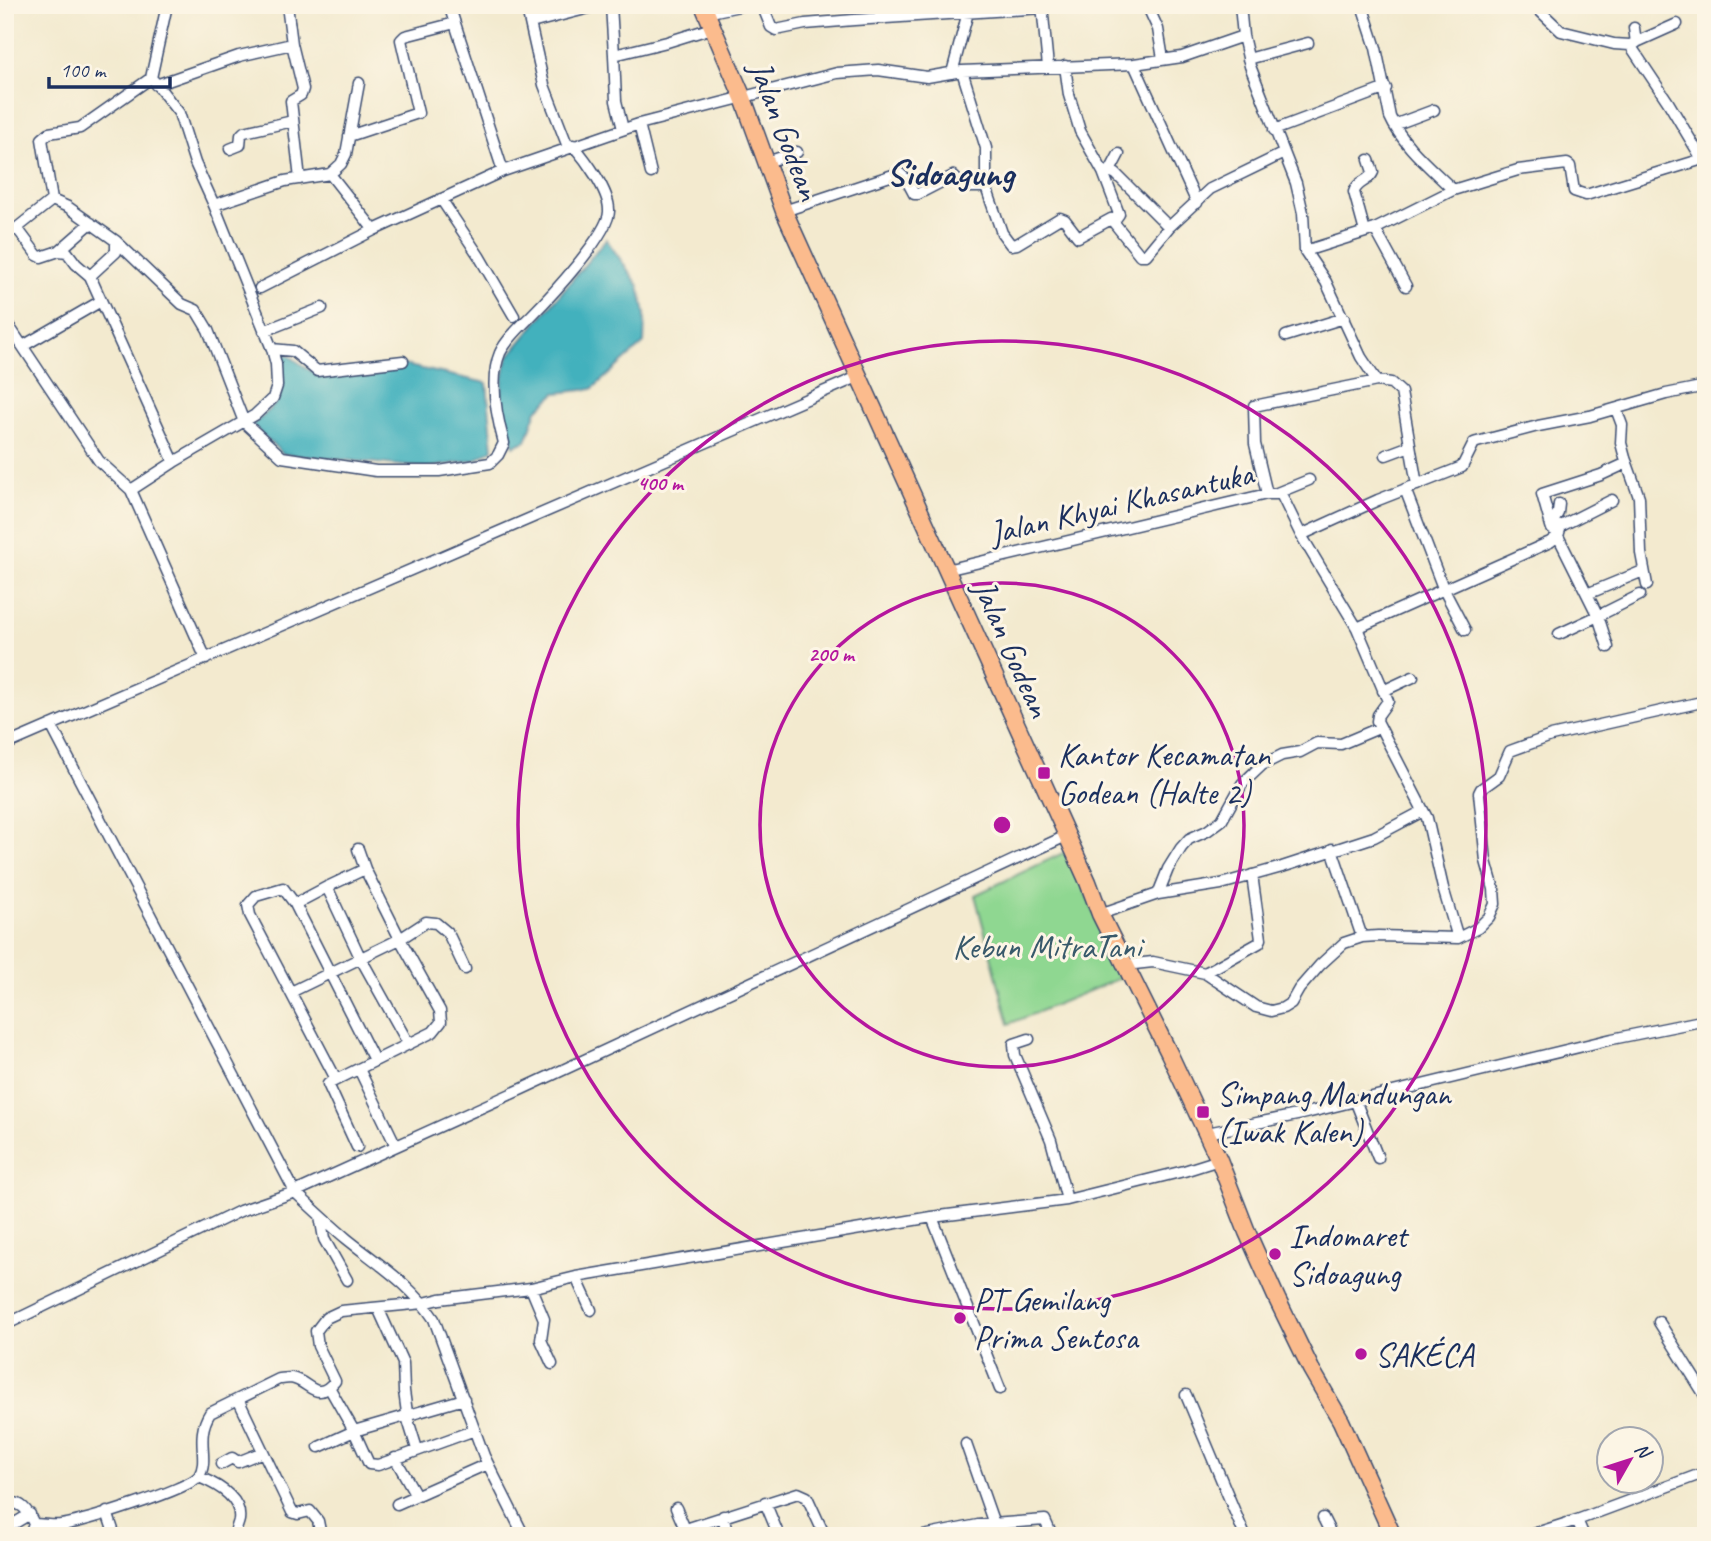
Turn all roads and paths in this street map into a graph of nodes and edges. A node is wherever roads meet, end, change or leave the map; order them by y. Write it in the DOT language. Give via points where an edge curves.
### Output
graph roads {
  1 [pos="167,5"];
  2 [pos="286,5"];
  3 [pos="449,5"];
  4 [pos="526,5"];
  5 [pos="601,5"];
  6 [pos="611,5"];
  7 [pos="744,5"];
  8 [pos="762,5"];
  9 [pos="1147,5"];
  10 [pos="1240,5"];
  11 [pos="1362,5"];
  12 [pos="1551,5"];
  13 [pos="1043,7"];
  14 [pos="1536,7"];
  15 [pos="964,10"];
  16 [pos="707,15"];
  17 [pos="455,23"];
  18 [pos="531,23"];
  19 [pos="1677,24"];
  20 [pos="1634,28"];
  21 [pos="1242,36"];
  22 [pos="1308,43"];
  23 [pos="292,44"];
  24 [pos="1633,44"];
  25 [pos="614,55"];
  26 [pos="1163,59"];
  27 [pos="1248,59"];
  28 [pos="1134,64"];
  29 [pos="1065,66"];
  30 [pos="1048,67"];
  31 [pos="957,72"];
  32 [pos="154,82"];
  33 [pos="359,83"];
  34 [pos="1386,88"];
  35 [pos="743,98"];
  36 [pos="1434,110"];
  37 [pos="293,121"];
  38 [pos="639,124"];
  39 [pos="1394,125"];
  40 [pos="622,129"];
  41 [pos="1274,130"];
  42 [pos="349,136"];
  43 [pos="571,146"];
  44 [pos="230,149"];
  45 [pos="797,152"];
  46 [pos="1284,153"];
  47 [pos="1119,154"];
  48 [pos="1704,159"];
  49 [pos="1368,160"];
  50 [pos="767,162"];
  51 [pos="503,171"];
  52 [pos="1106,172"];
  53 [pos="651,173"];
  54 [pos="330,174"];
  55 [pos="300,178"];
  56 [pos="986,187"];
  57 [pos="1452,190"];
  58 [pos="441,199"];
  59 [pos="52,200"];
  60 [pos="1197,203"];
  61 [pos="214,205"];
  62 [pos="784,211"];
  63 [pos="1114,221"];
  64 [pos="91,223"];
  65 [pos="1169,227"];
  66 [pos="17,228"];
  67 [pos="374,230"];
  68 [pos="1370,231"];
  69 [pos="5,233"];
  70 [pos="116,241"];
  71 [pos="59,251"];
  72 [pos="1305,251"];
  73 [pos="90,276"];
  74 [pos="1406,286"];
  75 [pos="260,288"];
  76 [pos="101,301"];
  77 [pos="322,308"];
  78 [pos="514,316"];
  79 [pos="1344,318"];
  80 [pos="5,320"];
  81 [pos="264,331"];
  82 [pos="1286,336"];
  83 [pos="23,346"];
  84 [pos="272,349"];
  85 [pos="403,361"];
  86 [pos="860,376"];
  87 [pos="1377,381"];
  88 [pos="1706,386"];
  89 [pos="1616,409"];
  90 [pos="244,422"];
  91 [pos="1410,446"];
  92 [pos="1385,455"];
  93 [pos="174,462"];
  94 [pos="1627,463"];
  95 [pos="1309,480"];
  96 [pos="1417,485"];
  97 [pos="1405,489"];
  98 [pos="131,490"];
  99 [pos="1272,494"];
  100 [pos="1612,500"];
  101 [pos="1559,504"];
  102 [pos="1551,526"];
  103 [pos="1301,535"];
  104 [pos="1557,538"];
  105 [pos="946,570"];
  106 [pos="1643,571"];
  107 [pos="1647,585"];
  108 [pos="1443,588"];
  109 [pos="1587,594"];
  110 [pos="1640,595"];
  111 [pos="1598,616"];
  112 [pos="1357,628"];
  113 [pos="1465,630"];
  114 [pos="1559,634"];
  115 [pos="1608,647"];
  116 [pos="206,659"];
  117 [pos="1413,677"];
  118 [pos="1383,691"];
  119 [pos="1706,701"];
  120 [pos="51,725"];
  121 [pos="1379,728"];
  122 [pos="5,745"];
  123 [pos="1423,811"];
  124 [pos="1066,836"];
  125 [pos="358,849"];
  126 [pos="1332,849"];
  127 [pos="365,869"];
  128 [pos="1252,875"];
  129 [pos="327,887"];
  130 [pos="1158,894"];
  131 [pos="295,904"];
  132 [pos="1100,914"];
  133 [pos="1362,937"];
  134 [pos="1458,938"];
  135 [pos="400,939"];
  136 [pos="360,957"];
  137 [pos="1125,965"];
  138 [pos="465,969"];
  139 [pos="1205,973"];
  140 [pos="329,974"];
  141 [pos="291,992"];
  142 [pos="1706,1020"];
  143 [pos="1029,1039"];
  144 [pos="408,1043"];
  145 [pos="374,1060"];
  146 [pos="359,1069"];
  147 [pos="336,1079"];
  148 [pos="1355,1100"];
  149 [pos="1207,1133"];
  150 [pos="396,1146"];
  151 [pos="357,1147"];
  152 [pos="1378,1158"];
  153 [pos="1219,1160"];
  154 [pos="295,1192"];
  155 [pos="1067,1200"];
  156 [pos="320,1216"];
  157 [pos="932,1217"];
  158 [pos="576,1277"];
  159 [pos="347,1280"];
  160 [pos="531,1288"];
  161 [pos="424,1303"];
  162 [pos="378,1308"];
  163 [pos="591,1310"];
  164 [pos="1659,1322"];
  165 [pos="5,1325"];
  166 [pos="552,1364"];
  167 [pos="329,1387"];
  168 [pos="1000,1389"];
  169 [pos="1186,1395"];
  170 [pos="1706,1397"];
  171 [pos="237,1399"];
  172 [pos="464,1399"];
  173 [pos="407,1414"];
  174 [pos="475,1430"];
  175 [pos="354,1431"];
  176 [pos="967,1444"];
  177 [pos="319,1447"];
  178 [pos="417,1449"];
  179 [pos="263,1452"];
  180 [pos="395,1458"];
  181 [pos="221,1464"];
  182 [pos="487,1464"];
  183 [pos="1706,1472"];
  184 [pos="199,1477"];
  185 [pos="416,1495"];
  186 [pos="765,1502"];
  187 [pos="5,1504"];
  188 [pos="397,1504"];
  189 [pos="676,1508"];
  190 [pos="107,1512"];
  191 [pos="723,1516"];
  192 [pos="1324,1518"];
  193 [pos="32,1519"];
  194 [pos="1577,1520"];
  195 [pos="61,1525"];
  196 [pos="987,1528"];
  197 [pos="5,1529"];
  198 [pos="685,1529"];
  199 [pos="928,1535"];
  200 [pos="30,1536"];
  201 [pos="65,1536"];
  202 [pos="115,1536"];
  203 [pos="235,1536"];
  204 [pos="321,1536"];
  205 [pos="524,1536"];
  206 [pos="664,1536"];
  207 [pos="728,1536"];
  208 [pos="779,1536"];
  209 [pos="825,1536"];
  210 [pos="1052,1536"];
  211 [pos="1245,1536"];
  212 [pos="1332,1536"];
  213 [pos="1393,1536"];
  214 [pos="1527,1536"];
  215 [pos="1584,1536"];
  1 -- 32 [label="street"];
  2 -- 23 [label="street"];
  3 -- 17 [label="street"];
  4 -- 18 [label="street"];
  5 -- 18 [label="street"];
  6 -- 25 [label="street"];
  7 -- 16 [label="street"];
  8 -- 15 [label="street" via="776,30"];
  9 -- 26 [label="street" via="1158,29"];
  10 -- 21 [label="street"];
  11 -- 34 [label="street"];
  12 -- 14 [label="street"];
  13 -- 15 [label="street"];
  13 -- 30 [label="street"];
  14 -- 24 [label="street" via="1569,34"];
  15 -- 31 [label="street"];
  16 -- 25 [label="street" via="667,43"];
  16 -- 35 [label="main road, Jalan Godean"];
  17 -- 42 [label="street" via="401,40 418,113"];
  17 -- 51 [label="street"];
  18 -- 43 [label="street" via="544,85"];
  19 -- 24 [label="street"];
  20 -- 24 [label="street"];
  21 -- 26 [label="street"];
  21 -- 27 [label="street"];
  22 -- 27 [label="street"];
  23 -- 32 [label="street"];
  23 -- 37 [label="street" via="303,89 291,101"];
  24 -- 48 [label="street"];
  25 -- 40 [label="street"];
  26 -- 28 [label="street"];
  27 -- 41 [label="street"];
  28 -- 29 [label="street"];
  28 -- 60 [label="street"];
  29 -- 30 [label="street"];
  29 -- 52 [label="street" via="1080,131"];
  30 -- 31 [label="street"];
  31 -- 35 [label="street" via="927,77 878,70 837,73"];
  31 -- 56 [label="street" via="986,148"];
  32 -- 59 [label="street" via="80,128 44,136 41,145"];
  32 -- 61 [label="street" via="179,113"];
  33 -- 42 [label="street"];
  34 -- 39 [label="street"];
  34 -- 41 [label="street"];
  35 -- 38 [label="street"];
  35 -- 50 [label="main road, Jalan Godean"];
  36 -- 39 [label="street"];
  37 -- 44 [label="street" via="244,132 240,145"];
  37 -- 55 [label="street"];
  38 -- 40 [label="street"];
  38 -- 53 [label="street"];
  39 -- 57 [label="street"];
  40 -- 43 [label="street"];
  41 -- 46 [label="street"];
  42 -- 54 [label="street" via="346,154"];
  43 -- 51 [label="street"];
  43 -- 90 [label="street" via="607,196 609,216 558,287 500,352 496,415 504,443 490,463 439,471 376,471 282,457"];
  45 -- 50 [label="street"];
  46 -- 60 [label="street" via="1210,190"];
  46 -- 72 [label="street" via="1303,213"];
  47 -- 52 [label="street"];
  48 -- 57 [label="street" via="1586,195 1574,191 1570,166 1564,163 1518,170"];
  49 -- 68 [label="street" via="1373,172 1354,192"];
  50 -- 62 [label="main road, Jalan Godean"];
  51 -- 58 [label="street"];
  52 -- 63 [label="street" via="1119,214"];
  52 -- 65 [label="street" via="1116,174"];
  54 -- 55 [label="street"];
  54 -- 67 [label="street"];
  55 -- 61 [label="street"];
  56 -- 62 [label="street" via="964,187 953,176 915,194 899,173"];
  56 -- 63 [label="street" via="1002,233 1011,245 1060,218 1078,237 1109,219"];
  57 -- 68 [label="street"];
  58 -- 67 [label="street"];
  58 -- 78 [label="street"];
  59 -- 64 [label="street"];
  59 -- 66 [label="street"];
  60 -- 65 [label="street"];
  61 -- 81 [label="street"];
  62 -- 86 [label="main road, Jalan Godean"];
  63 -- 65 [label="street" via="1140,255 1149,254"];
  64 -- 70 [label="street"];
  64 -- 71 [label="street"];
  66 -- 69 [label="street"];
  66 -- 71 [label="street" via="37,255"];
  67 -- 75 [label="street"];
  68 -- 72 [label="street"];
  68 -- 74 [label="street"];
  70 -- 73 [label="street" via="116,252"];
  70 -- 90 [label="street" via="203,318"];
  71 -- 73 [label="street" via="67,252"];
  72 -- 79 [label="street"];
  73 -- 76 [label="street"];
  76 -- 83 [label="street"];
  76 -- 93 [label="street"];
  77 -- 81 [label="street"];
  79 -- 82 [label="street"];
  79 -- 87 [label="street"];
  80 -- 83 [label="street"];
  81 -- 84 [label="street"];
  83 -- 98 [label="street" via="99,461"];
  84 -- 85 [label="street" via="293,351 317,371"];
  84 -- 90 [label="street" via="278,376 273,398"];
  86 -- 105 [label="main road, Jalan Godean"];
  86 -- 116 [label="street"];
  87 -- 91 [label="street" via="1391,383 1401,392"];
  87 -- 99 [label="street" via="1254,406 1255,444"];
  88 -- 89 [label="street"];
  89 -- 94 [label="street"];
  89 -- 96 [label="street" via="1474,443 1462,467"];
  90 -- 93 [label="street"];
  91 -- 92 [label="street"];
  91 -- 96 [label="street"];
  93 -- 98 [label="street"];
  94 -- 102 [label="street" via="1542,494"];
  94 -- 106 [label="street" via="1640,509"];
  95 -- 99 [label="street"];
  96 -- 97 [label="street"];
  97 -- 103 [label="street"];
  97 -- 108 [label="street"];
  98 -- 116 [label="street"];
  99 -- 103 [label="street, Jalan Khyai Khasantuka" via="1282,497"];
  99 -- 105 [label="street, Jalan Khyai Khasantuka"];
  100 -- 104 [label="street" via="1561,526"];
  101 -- 102 [label="street"];
  102 -- 104 [label="street"];
  103 -- 112 [label="street, Jalan Khyai Khasantuka"];
  104 -- 108 [label="street"];
  104 -- 109 [label="street"];
  105 -- 124 [label="main road, Jalan Godean"];
  106 -- 107 [label="street"];
  106 -- 109 [label="street"];
  108 -- 112 [label="street"];
  108 -- 113 [label="street"];
  109 -- 111 [label="street"];
  110 -- 111 [label="street"];
  111 -- 114 [label="street"];
  111 -- 115 [label="street"];
  112 -- 118 [label="street, Jalan Khyai Khasantuka"];
  116 -- 120 [label="street"];
  117 -- 118 [label="street"];
  118 -- 121 [label="street" via="1388,703 1377,718"];
  119 -- 134 [label="street" via="1551,736 1510,751 1499,776 1479,793 1495,904 1478,928"];
  120 -- 122 [label="street"];
  120 -- 154 [label="street"];
  121 -- 123 [label="street"];
  121 -- 130 [label="street" via="1341,744 1317,743 1262,765 1242,784 1222,820 1181,848"];
  123 -- 126 [label="street" via="1374,837"];
  123 -- 134 [label="street"];
  124 -- 132 [label="main road, Jalan Godean"];
  124 -- 150 [label="street"];
  125 -- 127 [label="street"];
  126 -- 128 [label="street"];
  126 -- 133 [label="street"];
  127 -- 129 [label="street"];
  127 -- 135 [label="street"];
  128 -- 130 [label="street"];
  128 -- 139 [label="street" via="1261,939"];
  129 -- 131 [label="street"];
  129 -- 136 [label="street"];
  130 -- 132 [label="street"];
  131 -- 140 [label="street"];
  131 -- 141 [label="street" via="284,888 256,896 248,905"];
  132 -- 137 [label="main road, Jalan Godean"];
  133 -- 134 [label="street"];
  133 -- 139 [label="street" via="1331,953 1283,1009 1256,1006"];
  135 -- 136 [label="street"];
  135 -- 138 [label="street" via="426,922 436,923 448,933"];
  135 -- 144 [label="street" via="440,1011 441,1022 433,1032"];
  136 -- 140 [label="street"];
  136 -- 144 [label="street"];
  137 -- 139 [label="street" via="1153,962"];
  137 -- 149 [label="main road, Jalan Godean"];
  140 -- 141 [label="street"];
  140 -- 145 [label="street"];
  141 -- 147 [label="street"];
  142 -- 148 [label="street"];
  143 -- 155 [label="street" via="1014,1044 1015,1055 1051,1140"];
  144 -- 145 [label="street"];
  145 -- 146 [label="street"];
  146 -- 147 [label="street"];
  146 -- 150 [label="street"];
  147 -- 151 [label="street" via="328,1084"];
  148 -- 149 [label="street"];
  148 -- 152 [label="street"];
  149 -- 153 [label="main road, Jalan Godean"];
  150 -- 154 [label="street"];
  153 -- 155 [label="street"];
  153 -- 213 [label="main road, Jalan Godean" via="1277,1299"];
  154 -- 156 [label="street"];
  154 -- 165 [label="street" via="240,1211"];
  155 -- 157 [label="street"];
  156 -- 159 [label="street" via="324,1239"];
  156 -- 161 [label="street"];
  157 -- 158 [label="street"];
  157 -- 168 [label="street"];
  158 -- 160 [label="street"];
  158 -- 163 [label="street"];
  160 -- 161 [label="street"];
  160 -- 166 [label="street" via="544,1319 541,1340"];
  161 -- 162 [label="street"];
  161 -- 172 [label="street"];
  162 -- 167 [label="street" via="341,1311 326,1318 316,1332 335,1381"];
  162 -- 173 [label="street" via="403,1363"];
  164 -- 170 [label="street"];
  167 -- 171 [label="street" via="315,1391 292,1378 279,1379"];
  167 -- 175 [label="street"];
  169 -- 211 [label="street"];
  171 -- 179 [label="street"];
  171 -- 184 [label="street" via="211,1413 204,1423"];
  172 -- 173 [label="street"];
  172 -- 174 [label="street"];
  173 -- 175 [label="street"];
  173 -- 178 [label="street"];
  174 -- 178 [label="street"];
  174 -- 182 [label="street"];
  175 -- 177 [label="street"];
  175 -- 180 [label="street" via="369,1464"];
  176 -- 196 [label="street"];
  178 -- 180 [label="street"];
  179 -- 181 [label="street"];
  179 -- 204 [label="street" via="292,1512 310,1511"];
  180 -- 185 [label="street"];
  182 -- 185 [label="street"];
  182 -- 205 [label="street"];
  183 -- 194 [label="street"];
  184 -- 190 [label="street" via="176,1490"];
  184 -- 203 [label="street" via="231,1497 239,1511"];
  185 -- 188 [label="street"];
  186 -- 191 [label="street"];
  186 -- 208 [label="street"];
  186 -- 209 [label="street" via="803,1494"];
  187 -- 193 [label="street" via="20,1504"];
  189 -- 198 [label="street"];
  190 -- 195 [label="street"];
  190 -- 202 [label="street"];
  191 -- 198 [label="street"];
  191 -- 207 [label="street"];
  192 -- 212 [label="street"];
  193 -- 195 [label="street"];
  193 -- 197 [label="street"];
  193 -- 200 [label="street"];
  194 -- 214 [label="street"];
  194 -- 215 [label="street"];
  195 -- 201 [label="street"];
  196 -- 199 [label="street"];
  196 -- 210 [label="street" via="1045,1520"];
  198 -- 206 [label="street"];
}
